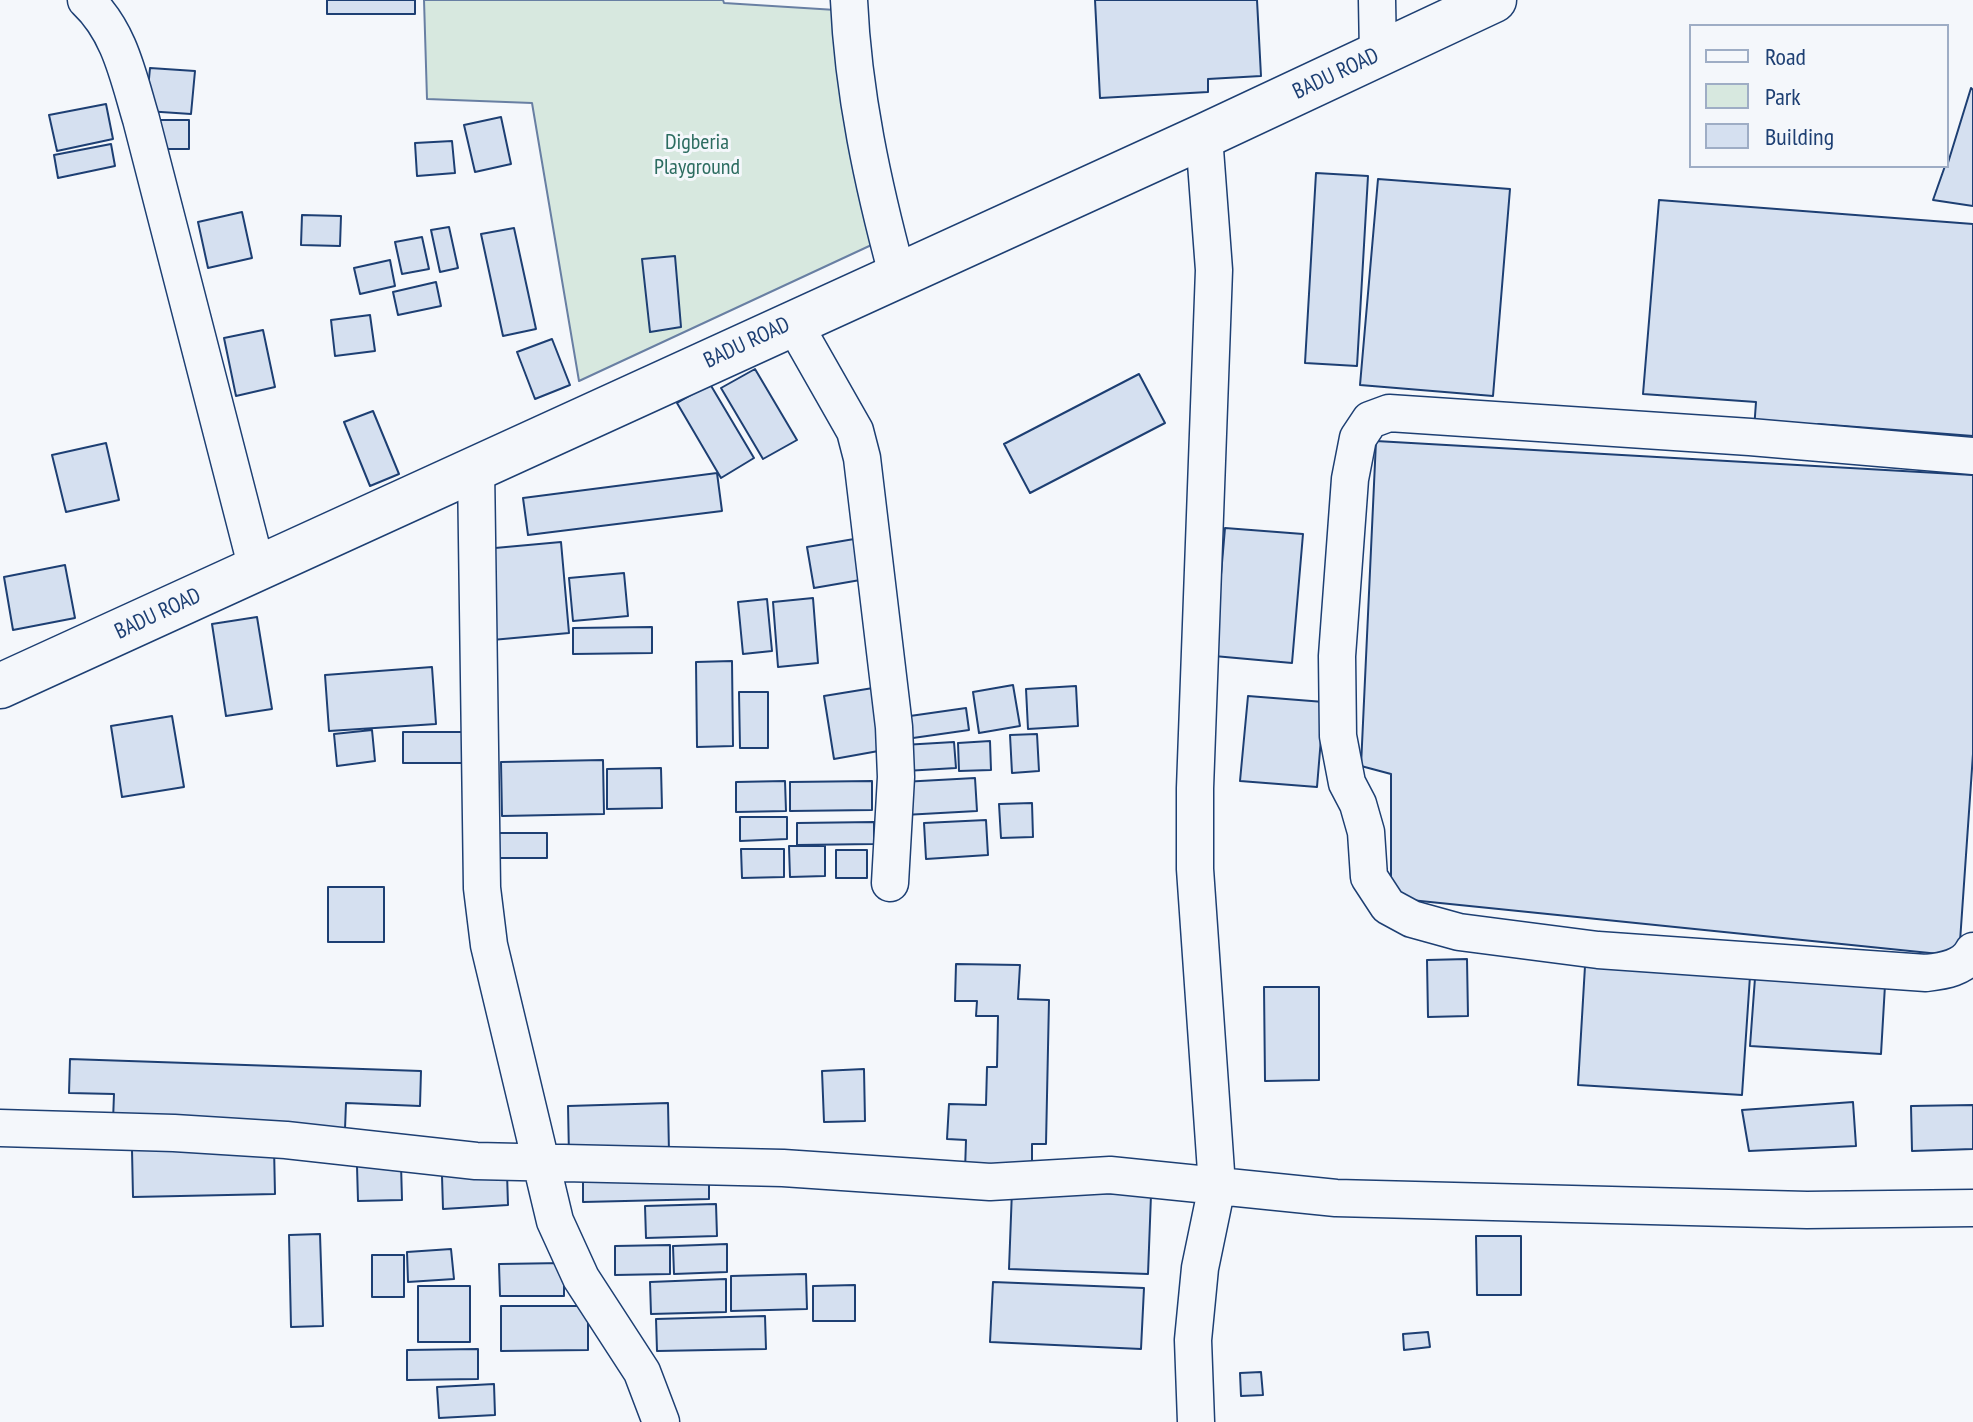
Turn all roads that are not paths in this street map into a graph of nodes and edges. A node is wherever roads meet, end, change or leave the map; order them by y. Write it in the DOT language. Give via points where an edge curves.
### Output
graph roads {
  1 [pos="86,0"];
  2 [pos="849,0"];
  3 [pos="1377,0"];
  4 [pos="1494,0"];
  5 [pos="1378,54"];
  6 [pos="1204,136"];
  7 [pos="897,274"];
  8 [pos="793,322"];
  9 [pos="1973,456"];
  10 [pos="476,468"];
  11 [pos="257,569"];
  12 [pos="0,686"];
  13 [pos="890,883"];
  14 [pos="1973,951"];
  15 [pos="0,1128"];
  16 [pos="539,1163"];
  17 [pos="1217,1186"];
  18 [pos="1973,1208"];
  19 [pos="661,1422"];
  20 [pos="1196,1422"];
  1 -- 11 [label="street" via="103,16 128,76"];
  2 -- 7 [label="street" via="855,77"];
  3 -- 5 [label="street"];
  4 -- 5 [label="main road, BADU ROAD"];
  5 -- 6 [label="main road, BADU ROAD"];
  6 -- 7 [label="main road, BADU ROAD"];
  6 -- 17 [label="street" via="1214,270 1195,869"];
  7 -- 8 [label="main road, BADU ROAD"];
  8 -- 10 [label="main road, BADU ROAD"];
  8 -- 13 [label="street" via="855,431 862,458 894,727"];
  9 -- 14 [label="street" via="1389,413 1370,420 1358,438 1350,479 1337,656 1338,736 1347,783 1366,832 1369,877 1388,906 1412,919 1459,932 1598,950 1926,973 1948,970"];
  10 -- 11 [label="main road, BADU ROAD"];
  10 -- 16 [label="street" via="482,888 489,945"];
  11 -- 12 [label="main road, BADU ROAD"];
  15 -- 16 [label="street" via="286,1140"];
  16 -- 17 [label="street" via="783,1168 990,1182 1110,1175"];
  16 -- 19 [label="street" via="555,1221 581,1278 642,1372"];
  17 -- 18 [label="street" via="1336,1198 1807,1210"];
  17 -- 20 [label="street" via="1198,1282 1193,1340"];
}
